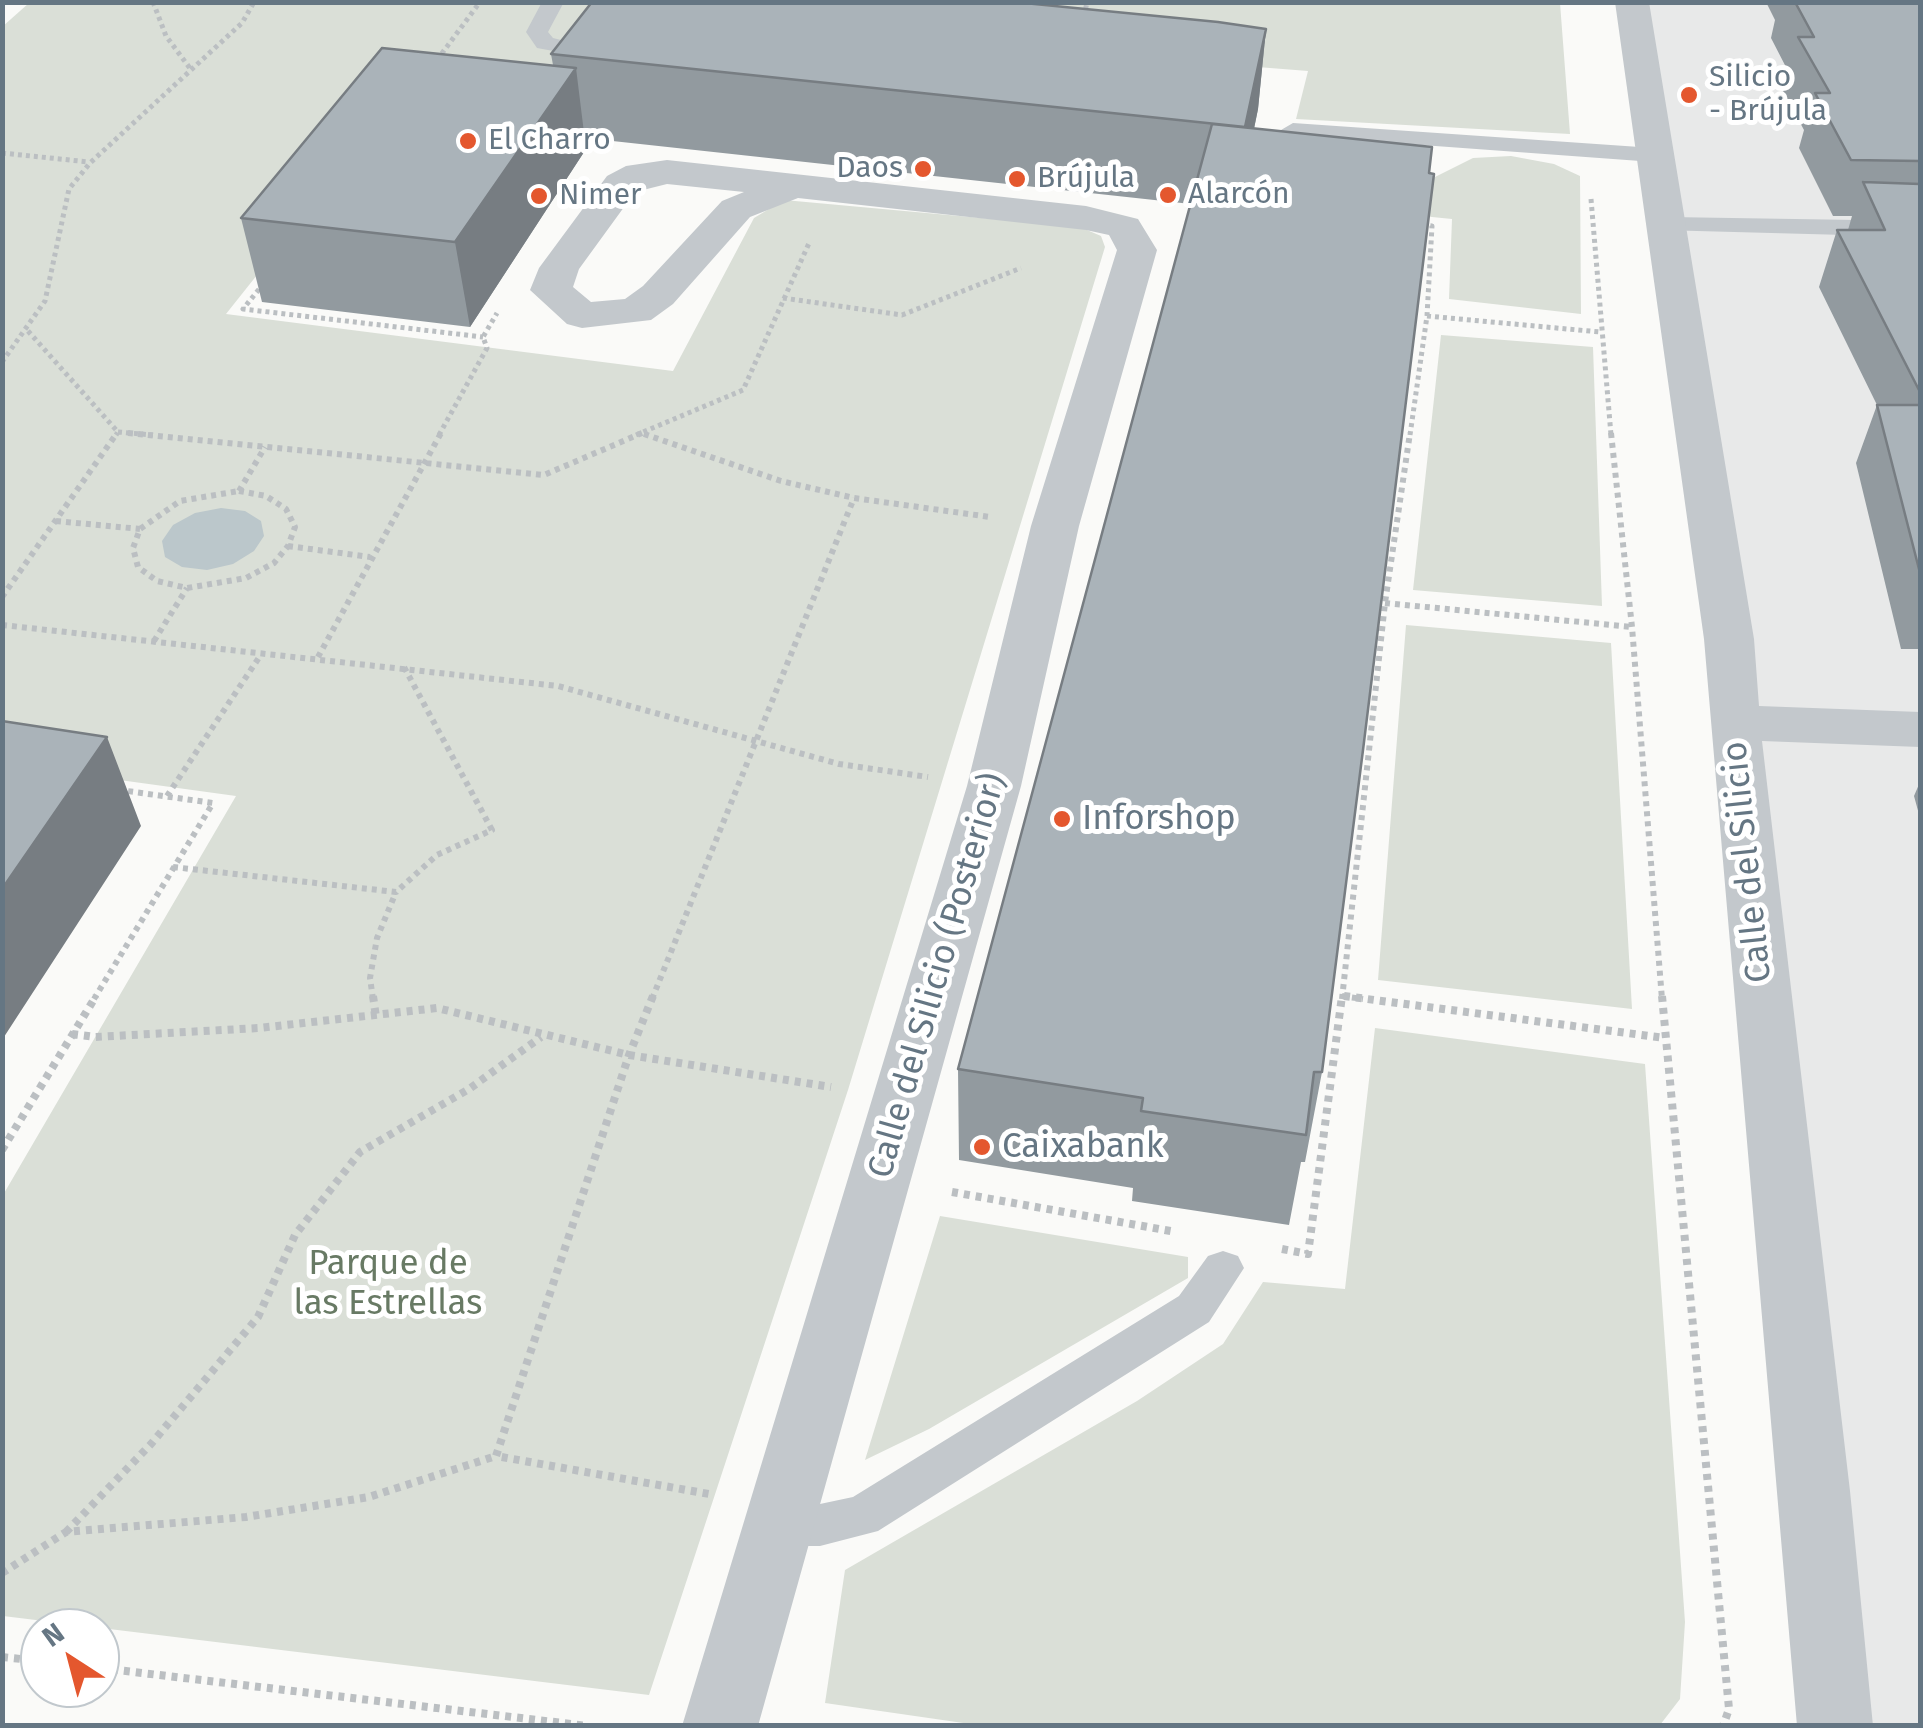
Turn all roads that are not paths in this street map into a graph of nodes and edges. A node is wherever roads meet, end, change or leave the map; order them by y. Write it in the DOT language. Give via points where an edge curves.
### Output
graph roads {
  1 [pos="552,2"];
  2 [pos="1632,2"];
  3 [pos="589,54"];
  4 [pos="1293,130"];
  5 [pos="1446,140"];
  6 [pos="1654,155"];
  7 [pos="1412,161"];
  8 [pos="789,188"];
  9 [pos="1669,225"];
  10 [pos="1920,229"];
  11 [pos="1734,723"];
  12 [pos="1920,729"];
  13 [pos="1224,1268"];
  14 [pos="780,1518"];
  15 [pos="720,1726"];
  16 [pos="1834,1726"];
  1 -- 3 [label="lane" via="537,32 545,43"];
  2 -- 6 [label="street, Calle del Silicio"];
  4 -- 5 [label="lane"];
  5 -- 6 [label="lane"];
  5 -- 7 [label="lane"];
  6 -- 9 [label="street, Calle del Silicio"];
  8 -- 8 [label="street" via="640,174 621,184 559,268 551,290 582,315 636,310 736,210"];
  8 -- 14 [label="street, Calle del Silicio (Posterior)" via="1086,218 1124,227 1137,250 1056,526 994,786"];
  9 -- 10 [label="lane"];
  9 -- 11 [label="street, Calle del Silicio" via="1729,639"];
  11 -- 12 [label="street"];
  11 -- 16 [label="street, Calle del Silicio"];
  13 -- 14 [label="lane" via="1194,1310 862,1516 820,1525"];
  14 -- 15 [label="street, Calle del Silicio (Posterior)"];
}
